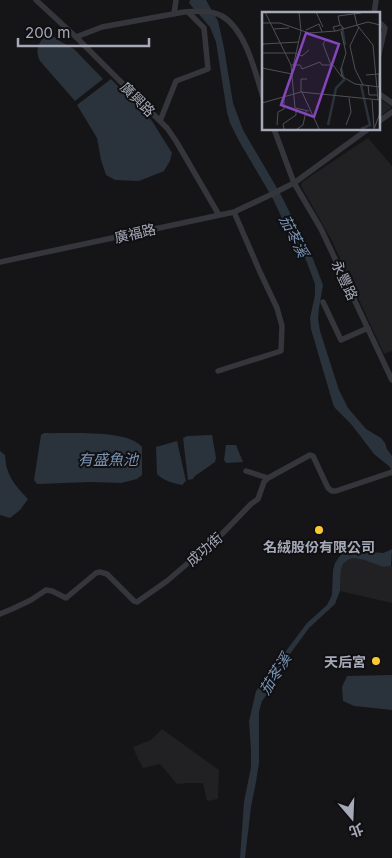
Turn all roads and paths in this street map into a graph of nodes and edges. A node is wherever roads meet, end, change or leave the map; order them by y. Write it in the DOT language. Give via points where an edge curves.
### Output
graph roads {
  1 [pos="36,0"];
  2 [pos="176,0"];
  3 [pos="188,12"];
  4 [pos="174,14"];
  5 [pos="380,23"];
  6 [pos="76,37"];
  7 [pos="380,49"];
  8 [pos="380,94"];
  9 [pos="262,95"];
  10 [pos="392,103"];
  11 [pos="392,112"];
  12 [pos="160,121"];
  13 [pos="380,121"];
  14 [pos="274,130"];
  15 [pos="367,130"];
  16 [pos="294,183"];
  17 [pos="234,212"];
  18 [pos="219,215"];
  19 [pos="0,262"];
  20 [pos="323,302"];
  21 [pos="368,328"];
  22 [pos="218,371"];
  23 [pos="391,377"];
  24 [pos="246,471"];
  25 [pos="392,472"];
  26 [pos="268,478"];
  27 [pos="0,614"];
  1 -- 6 [label="street, 廣興路"];
  2 -- 4 [label="street"];
  3 -- 4 [label="street"];
  3 -- 9 [label="street" via="210,12 223,17 240,34"];
  3 -- 12 [label="street" via="204,28 208,69 176,80"];
  4 -- 6 [label="street" via="102,27"];
  5 -- 7 [label="street" via="385,28"];
  6 -- 12 [label="street, 廣興路"];
  8 -- 10 [label="street"];
  11 -- 13 [label="street"];
  12 -- 18 [label="street, 廣興路" via="176,141"];
  14 -- 16 [label="street, 永豐路"];
  15 -- 16 [label="street"];
  16 -- 17 [label="street, 廣福路"];
  16 -- 21 [label="street, 永豐路" via="321,230"];
  17 -- 18 [label="street, 廣福路"];
  17 -- 22 [label="street" via="277,308 282,326 281,351"];
  18 -- 19 [label="street, 廣福路"];
  20 -- 21 [label="street" via="342,340"];
  21 -- 23 [label="street, 永豐路"];
  24 -- 26 [label="street"];
  25 -- 26 [label="street" via="332,491 314,456 310,455"];
  26 -- 27 [label="street, 成功街" via="258,499 222,534 137,602 107,574 100,572 66,598 46,590"];
}
